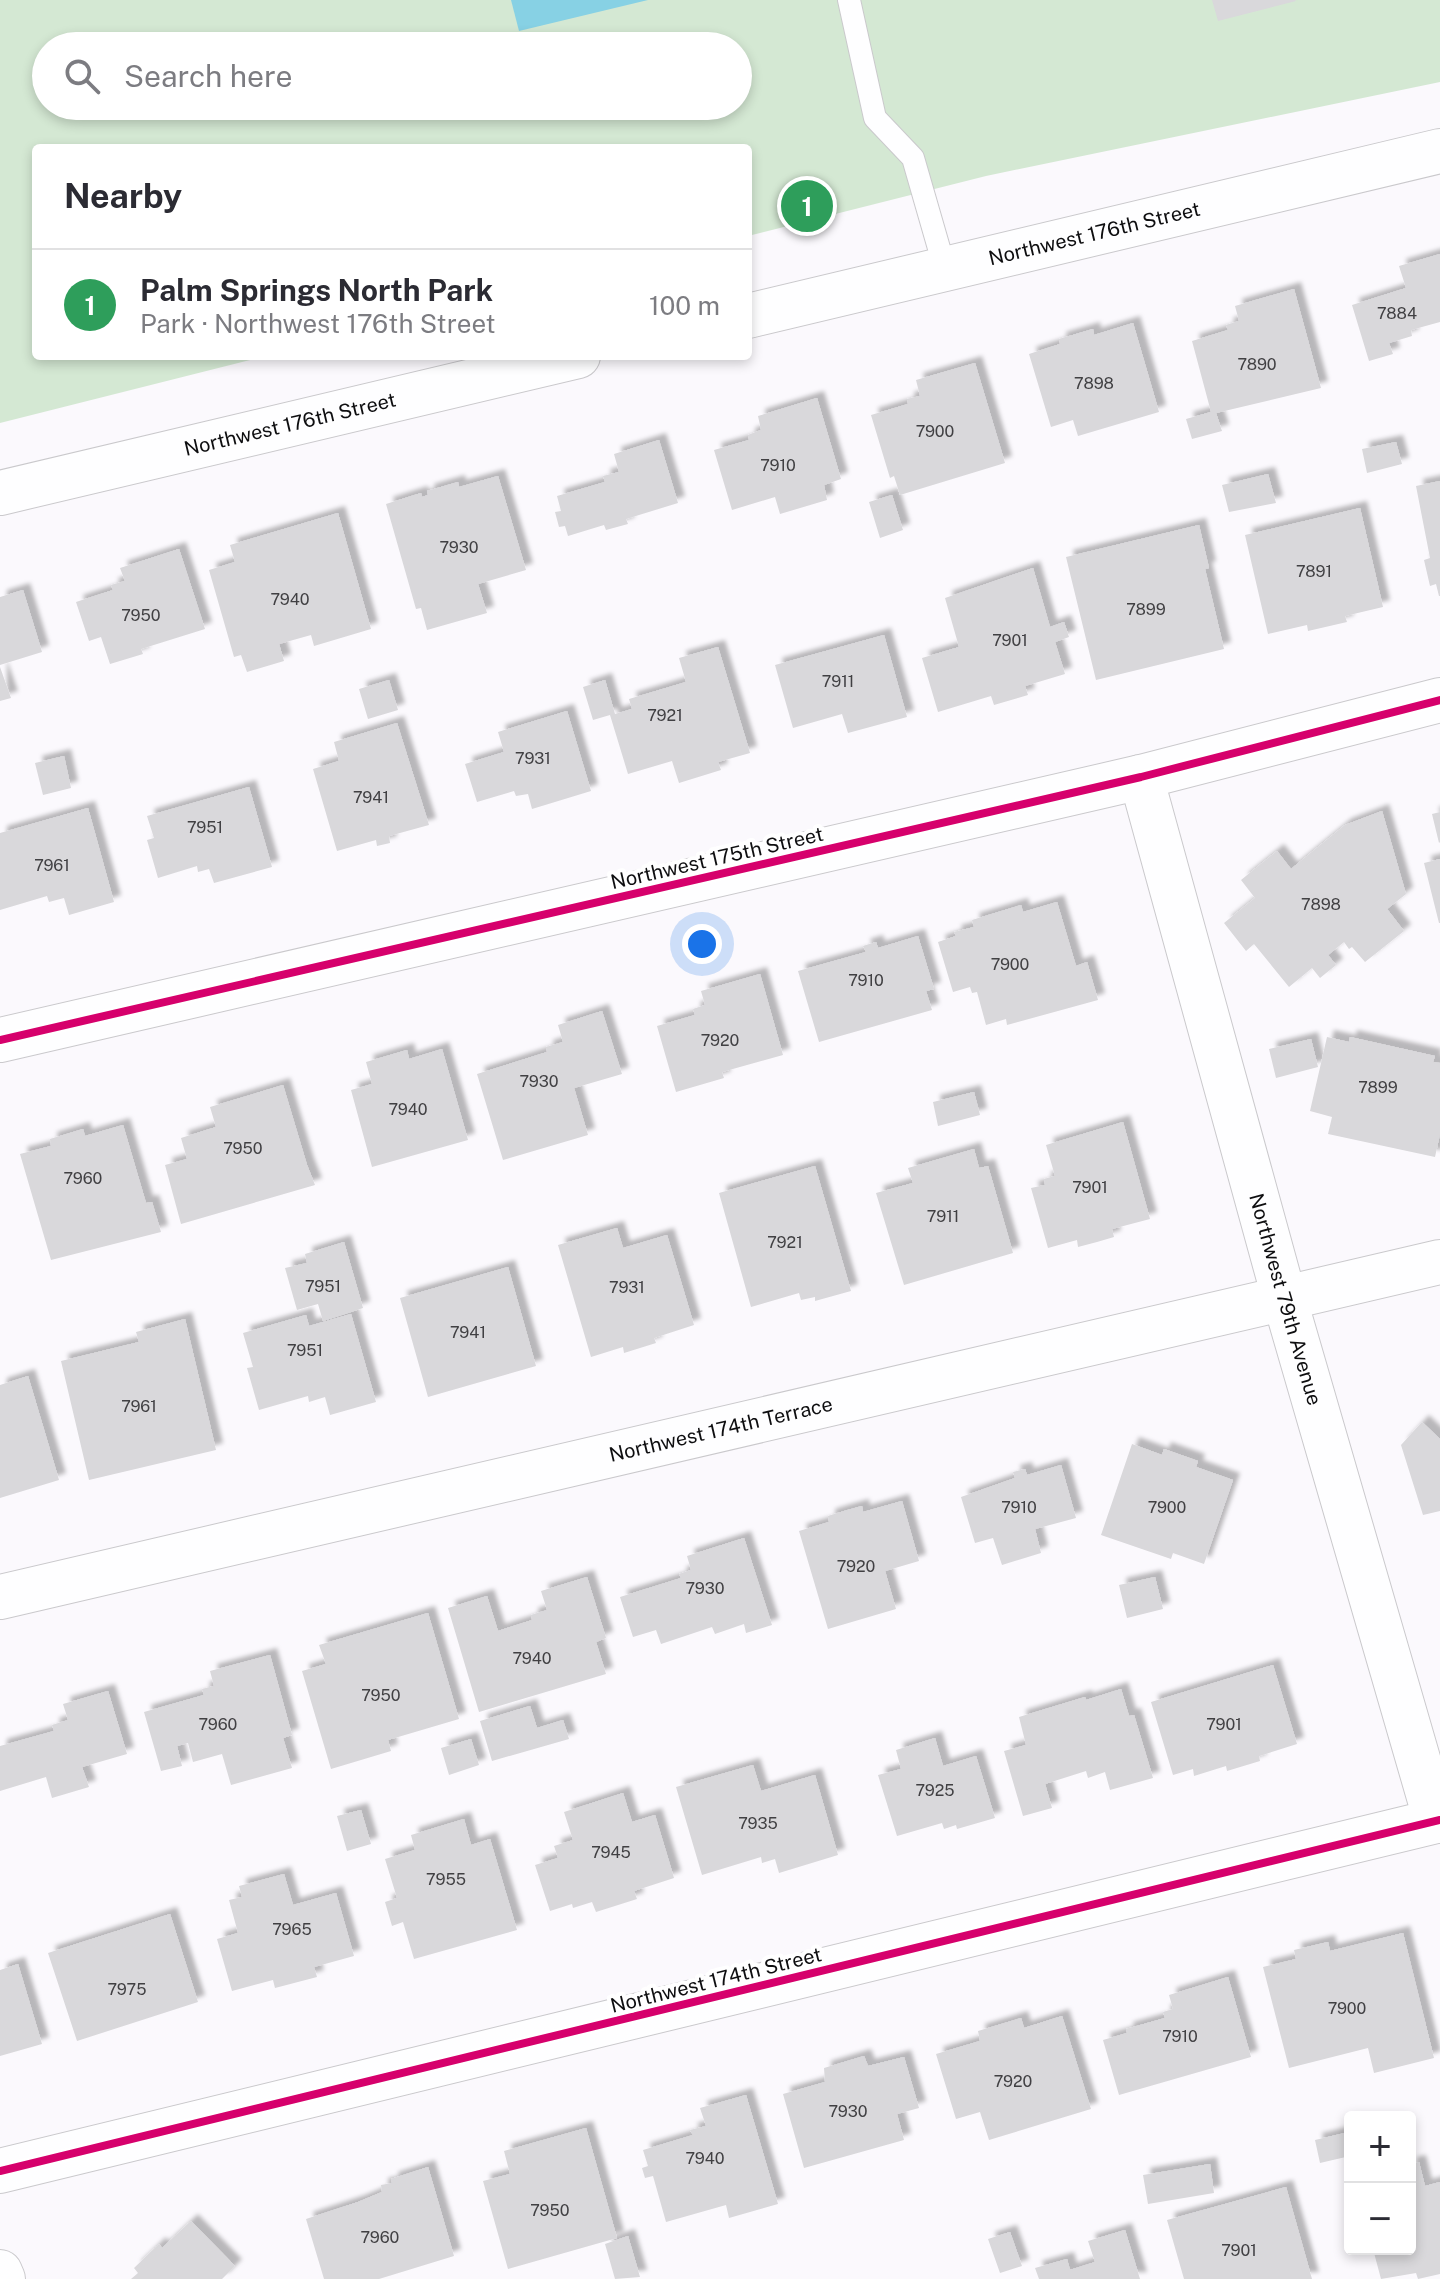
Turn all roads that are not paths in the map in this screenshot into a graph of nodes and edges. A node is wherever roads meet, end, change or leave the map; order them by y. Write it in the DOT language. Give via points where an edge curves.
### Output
graph roads {
  1 [pos="849,0"];
  2 [pos="1440,151"];
  3 [pos="945,269"];
  4 [pos="752,315"];
  5 [pos="561,360"];
  6 [pos="0,493"];
  7 [pos="1440,700"];
  8 [pos="1141,777"];
  9 [pos="0,1040"];
  10 [pos="1440,1262"];
  11 [pos="1284,1297"];
  12 [pos="0,1597"];
  13 [pos="1438,1821"];
  14 [pos="0,2171"];
  15 [pos="0,2272"];
  16 [pos="3,2279"];
  1 -- 3 [label="lane" via="875,118 913,158"];
  2 -- 3 [label="street, Northwest 176th Street"];
  3 -- 4 [label="street, Northwest 176th Street"];
  5 -- 6 [label="street, Northwest 176th Street"];
  7 -- 8 [label="street, Northwest 175th Street"];
  8 -- 9 [label="street, Northwest 175th Street"];
  8 -- 11 [label="street, Northwest 79th Avenue"];
  10 -- 11 [label="street, Northwest 174th Terrace"];
  11 -- 12 [label="street, Northwest 174th Terrace"];
  11 -- 13 [label="street, Northwest 79th Avenue"];
  13 -- 14 [label="street, Northwest 174th Street"];
  15 -- 16 [label="street"];
}
